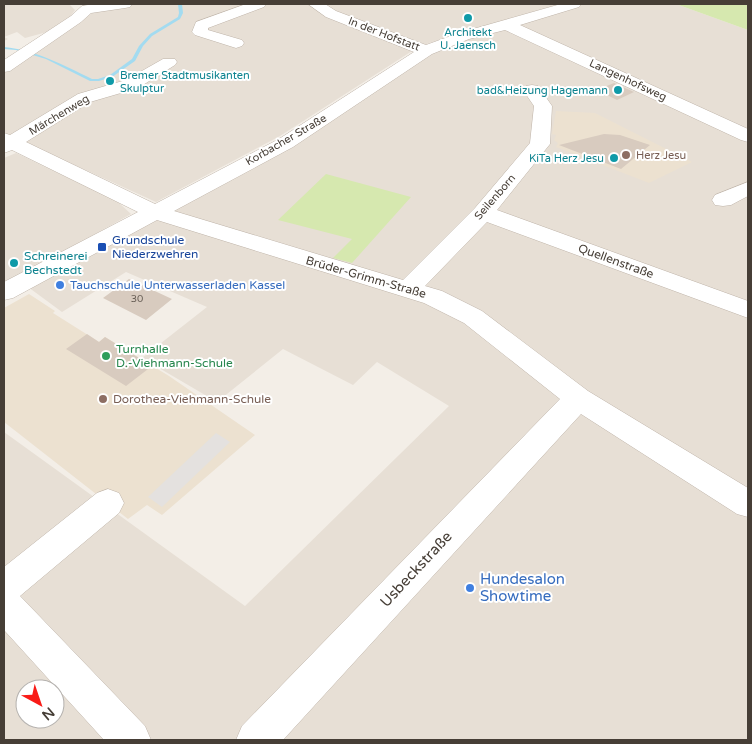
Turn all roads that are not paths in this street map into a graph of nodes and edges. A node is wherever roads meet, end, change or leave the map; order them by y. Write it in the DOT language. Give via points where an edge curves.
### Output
graph roads {
  1 [pos="125,4"];
  2 [pos="259,4"];
  3 [pos="315,4"];
  4 [pos="574,4"];
  5 [pos="84,6"];
  6 [pos="348,7"];
  7 [pos="330,14"];
  8 [pos="507,24"];
  9 [pos="236,43"];
  10 [pos="426,51"];
  11 [pos="11,56"];
  12 [pos="169,62"];
  13 [pos="532,90"];
  14 [pos="748,136"];
  15 [pos="6,144"];
  16 [pos="748,188"];
  17 [pos="723,200"];
  18 [pos="155,212"];
  19 [pos="483,213"];
  20 [pos="408,289"];
  21 [pos="4,292"];
  22 [pos="748,310"];
  23 [pos="578,398"];
  24 [pos="108,503"];
  25 [pos="748,504"];
  26 [pos="4,588"];
  27 [pos="4,604"];
  28 [pos="131,740"];
  29 [pos="256,740"];
  1 -- 5 [label="street"];
  2 -- 9 [label="street" via="201,25 200,32"];
  3 -- 7 [label="street, In der Hofstatt"];
  4 -- 8 [label="street, Korbacher Straße"];
  5 -- 11 [label="street" via="76,19 36,45"];
  6 -- 7 [label="street"];
  7 -- 10 [label="street, In der Hofstatt"];
  8 -- 10 [label="street, Korbacher Straße"];
  8 -- 14 [label="street, Langenhofsweg"];
  10 -- 18 [label="street, Korbacher Straße" via="286,142"];
  12 -- 15 [label="street, Märchenweg" via="132,84 84,98"];
  13 -- 19 [label="street, Seilenborn" via="542,106 540,144"];
  15 -- 18 [label="street, Brüder-Grimm-Straße"];
  16 -- 17 [label="street"];
  18 -- 20 [label="street, Brüder-Grimm-Straße"];
  18 -- 21 [label="street, Korbacher Straße"];
  19 -- 20 [label="street, Seilenborn"];
  19 -- 22 [label="street, Quellenstraße"];
  20 -- 23 [label="street, Brüder-Grimm-Straße" via="433,297 473,318"];
  23 -- 25 [label="street, Brüder-Grimm-Straße"];
  23 -- 29 [label="street, Usbeckstraße"];
  24 -- 26 [label="street"];
  27 -- 28 [label="street"];
}
